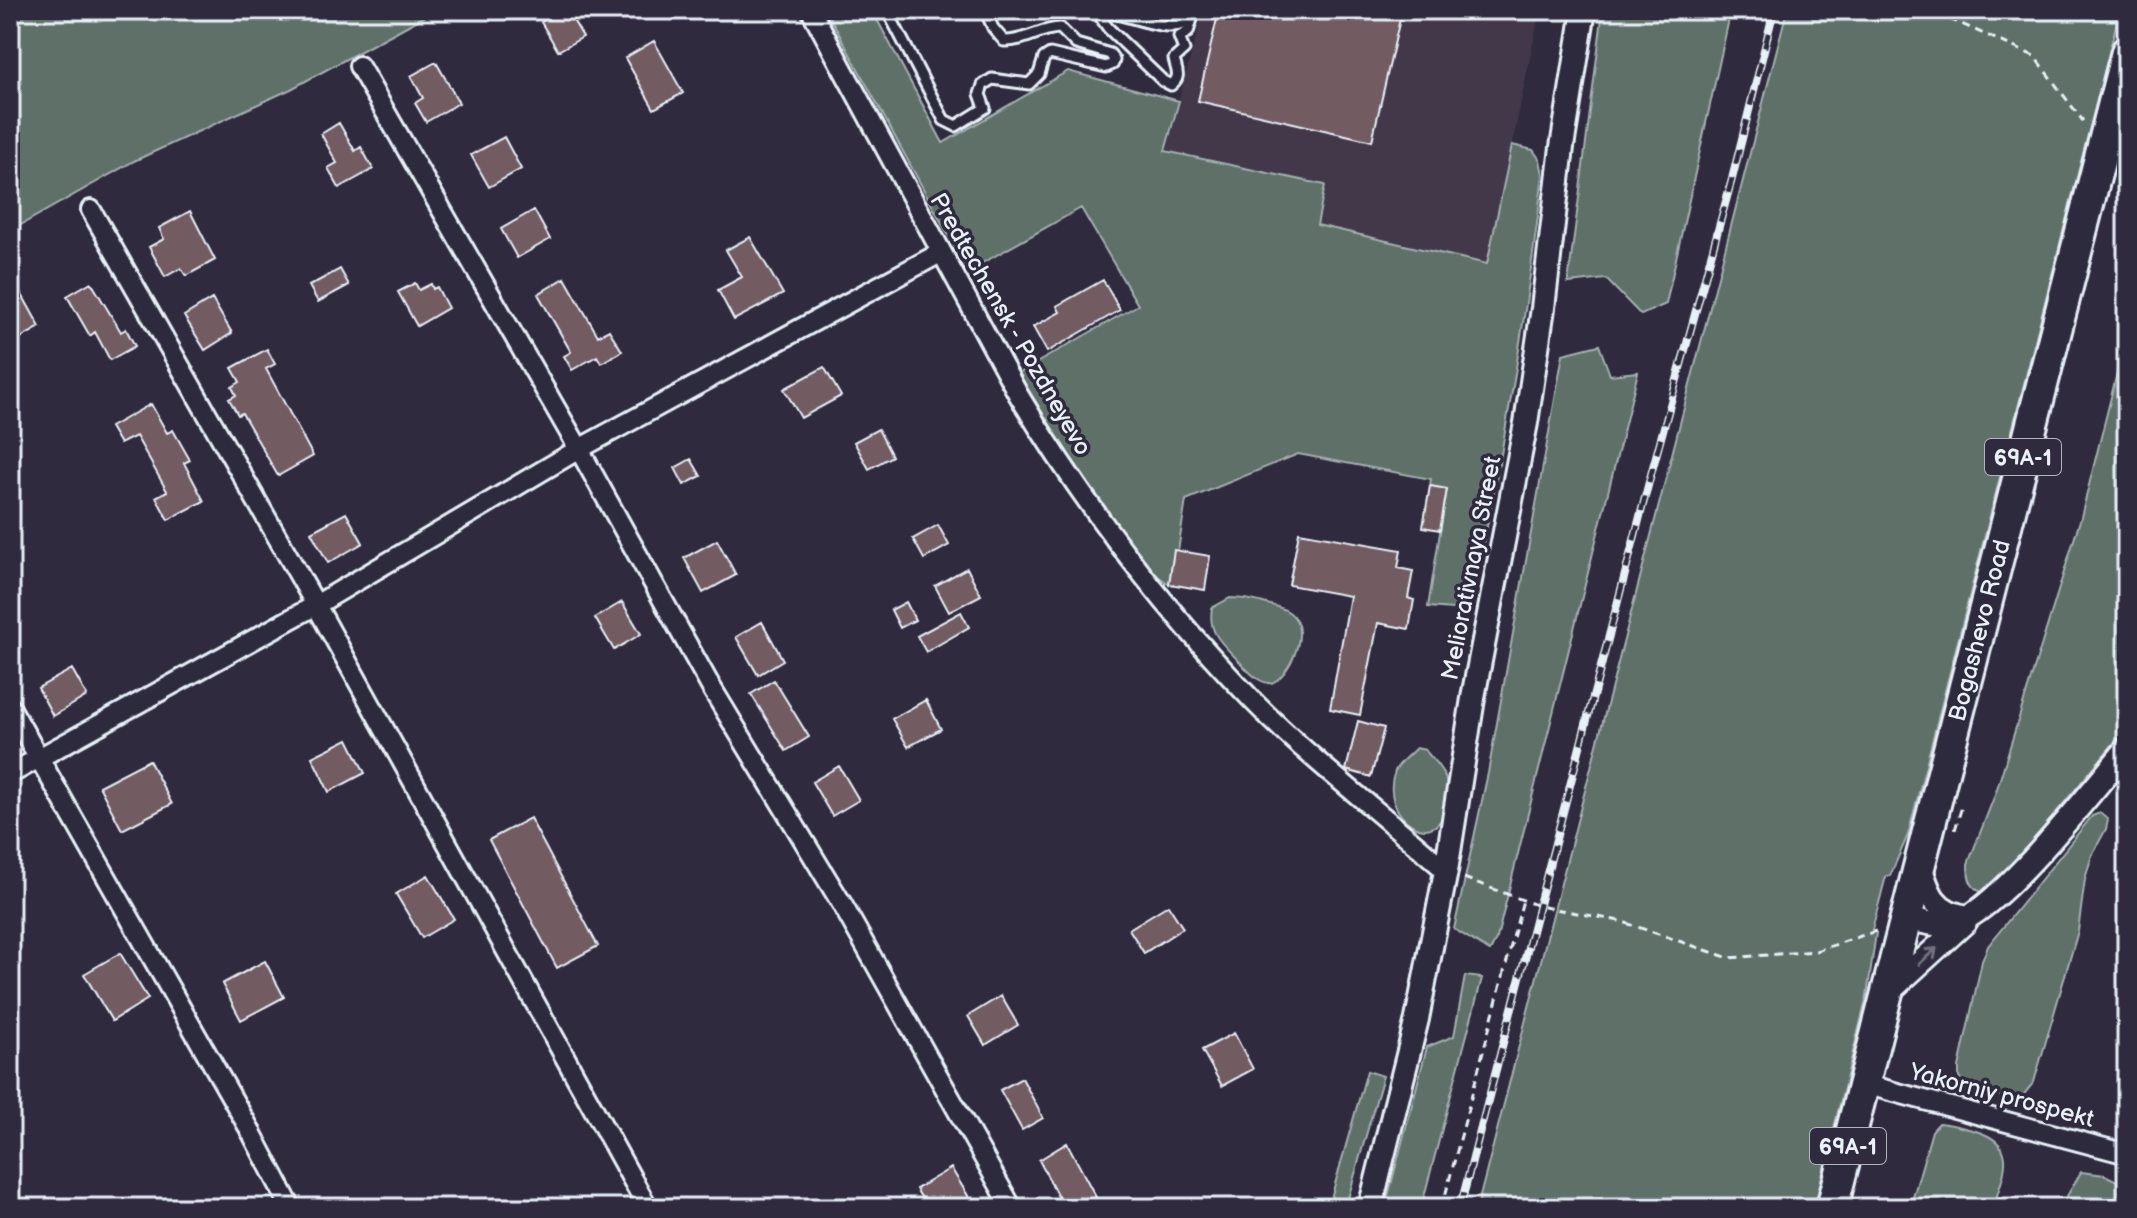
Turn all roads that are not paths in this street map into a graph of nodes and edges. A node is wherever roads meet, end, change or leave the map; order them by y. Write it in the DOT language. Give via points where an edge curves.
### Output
graph roads {
  1 [pos="811,10"];
  2 [pos="887,10"];
  3 [pos="985,10"];
  4 [pos="1156,10"];
  5 [pos="1195,10"];
  6 [pos="1584,10"];
  7 [pos="2127,52"];
  8 [pos="359,66"];
  9 [pos="91,210"];
  10 [pos="940,253"];
  11 [pos="579,449"];
  12 [pos="316,605"];
  13 [pos="10,707"];
  14 [pos="2127,749"];
  15 [pos="38,758"];
  16 [pos="10,774"];
  17 [pos="1919,862"];
  18 [pos="1446,871"];
  19 [pos="1970,917"];
  20 [pos="1893,924"];
  21 [pos="1886,994"];
  22 [pos="1864,1084"];
  23 [pos="2127,1154"];
  24 [pos="291,1208"];
  25 [pos="648,1208"];
  26 [pos="1012,1208"];
  27 [pos="1370,1208"];
  28 [pos="1832,1208"];
  1 -- 10 [label="street, Predtechensk - Pozdneyevo"];
  2 -- 3 [label="lane" via="944,120 956,126 985,108 983,85 992,79 1029,84 1050,54 1106,67 1113,64 1110,54 1076,44 1060,28 1004,41"];
  4 -- 5 [label="lane" via="1182,17 1184,24 1168,26 1108,12 1101,18 1171,85 1179,70 1174,59 1184,50 1179,37 1188,32"];
  6 -- 18 [label="street, Meliorativnaya Street" via="1526,423"];
  7 -- 17 [label="main road, Bogashevo Road / 69А-1"];
  8 -- 11 [label="street"];
  9 -- 12 [label="street"];
  10 -- 11 [label="street"];
  10 -- 18 [label="street, Predtechensk - Pozdneyevo" via="1044,438 1169,607 1284,730"];
  11 -- 12 [label="street"];
  11 -- 26 [label="street"];
  12 -- 15 [label="street"];
  12 -- 25 [label="street"];
  13 -- 15 [label="street"];
  14 -- 19 [label="street" via="2016,877"];
  15 -- 16 [label="street"];
  15 -- 24 [label="street"];
  17 -- 19 [label="street" via="1934,901 1950,915"];
  17 -- 20 [label="main road, Bogashevo Road / 69А-1"];
  18 -- 27 [label="street, Meliorativnaya Street" via="1417,1019"];
  19 -- 20 [label="street" via="1948,925"];
  21 -- 19 [label="street, one-way"];
  20 -- 21 [label="main road, Bogashevo Road / 69А-1"];
  21 -- 22 [label="main road, Bogashevo Road / 69А-1"];
  22 -- 23 [label="street, Yakorniy prospekt"];
  22 -- 28 [label="main road, Bogashevo Road / 69А-1"];
}
